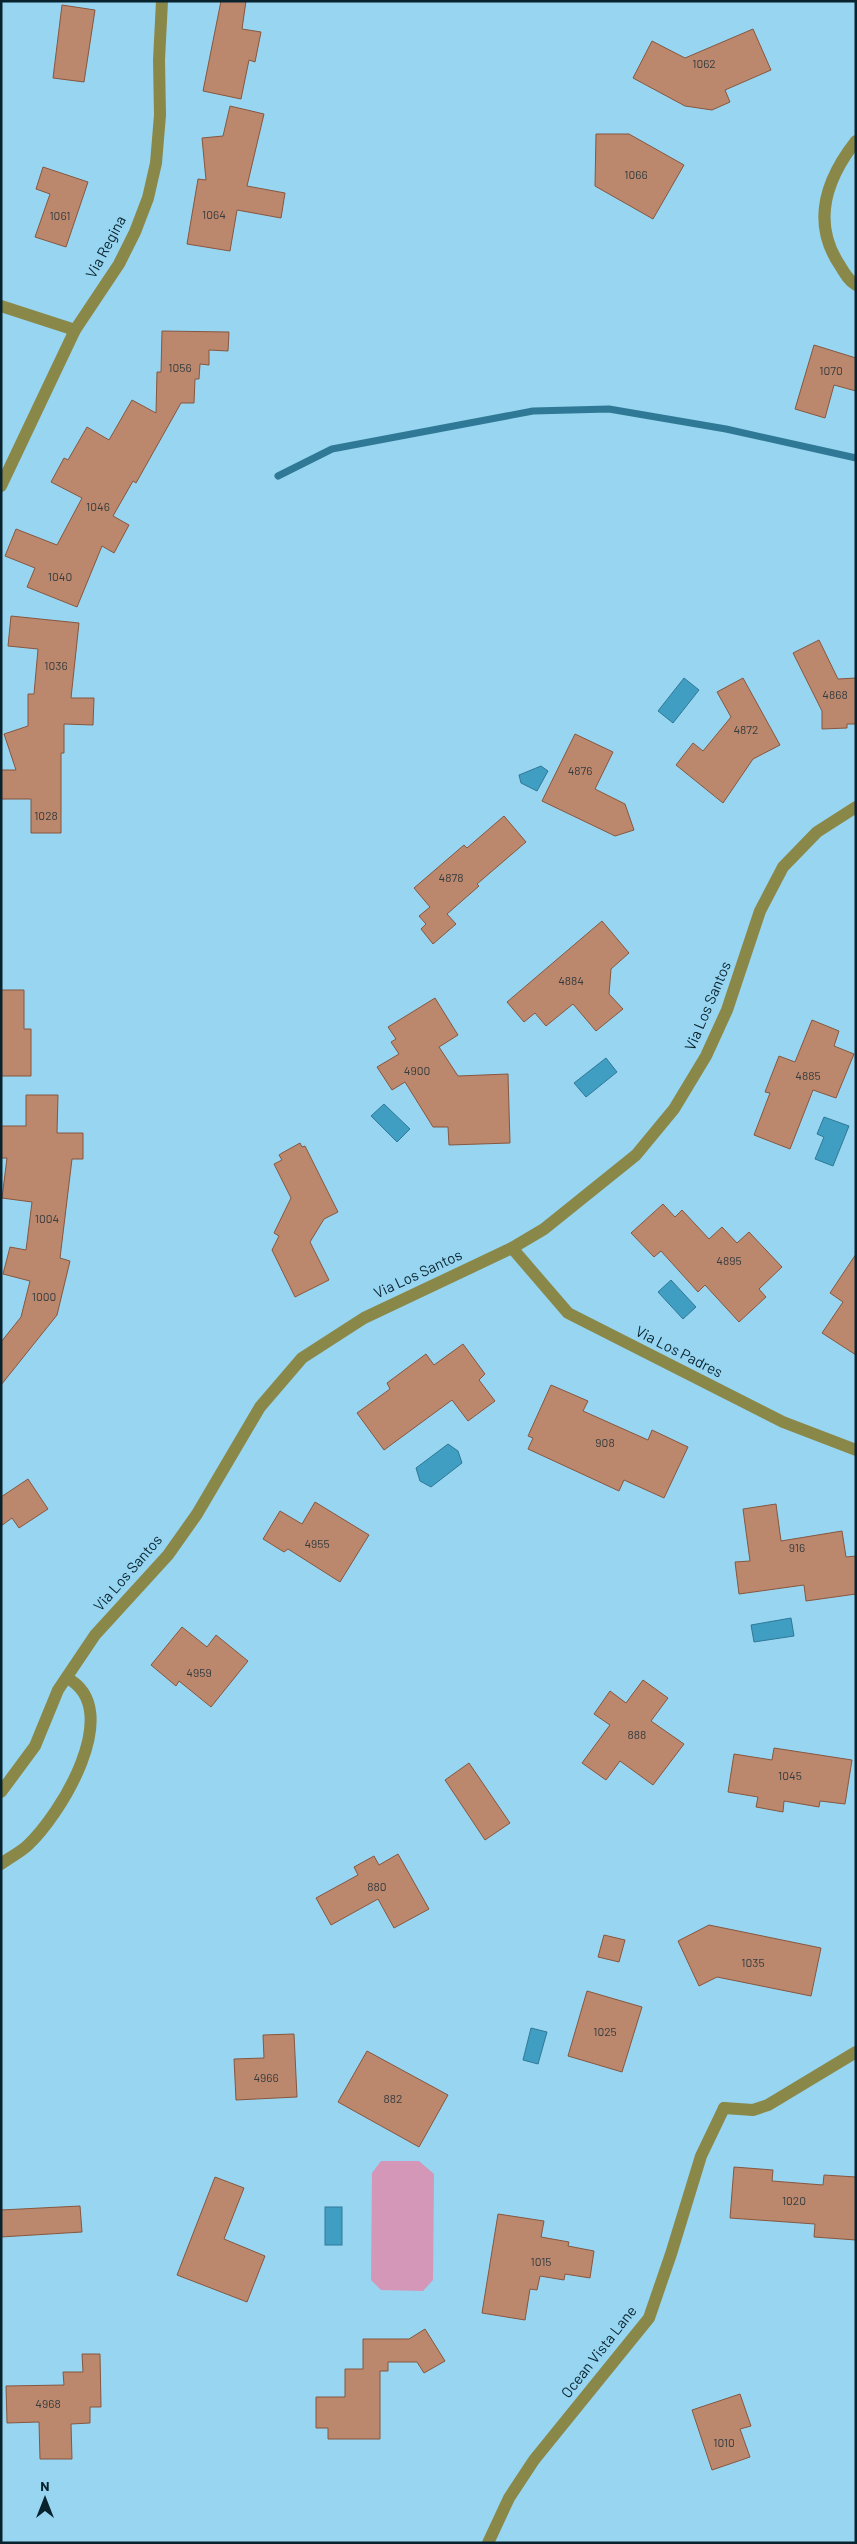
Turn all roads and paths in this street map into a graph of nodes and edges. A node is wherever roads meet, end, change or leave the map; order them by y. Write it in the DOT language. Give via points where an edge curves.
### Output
graph roads {
  1 [pos="162,1"];
  2 [pos="856,141"];
  3 [pos="856,285"];
  4 [pos="1,306"];
  5 [pos="75,330"];
  6 [pos="1,486"];
  7 [pos="856,807"];
  8 [pos="512,1248"];
  9 [pos="856,1450"];
  10 [pos="67,1678"];
  11 [pos="1,1792"];
  12 [pos="1,1864"];
  13 [pos="856,2052"];
  14 [pos="488,2543"];
  1 -- 5 [label="street, Via Regina" via="160,115 156,163 148,198 119,264"];
  2 -- 3 [label="street" via="838,164 826,198 823,219 832,254"];
  4 -- 5 [label="street"];
  5 -- 6 [label="street, Via Regina"];
  7 -- 8 [label="street, Via Los Santos" via="817,832 783,867 760,911 727,1010 706,1056 674,1109 636,1156 544,1229"];
  8 -- 9 [label="street, Via Los Padres" via="568,1313 783,1422"];
  8 -- 10 [label="street, Via Los Santos" via="364,1318 302,1358 260,1407 197,1514 168,1555 95,1635"];
  10 -- 11 [label="street, Via Los Santos" via="58,1690 35,1746"];
  10 -- 12 [label="street" via="78,1683 90,1713 90,1739 83,1759 60,1806 27,1846"];
  13 -- 14 [label="street, Ocean Vista Lane" via="768,2105 753,2110 724,2108 701,2156 649,2318 534,2460 509,2498"];
}
